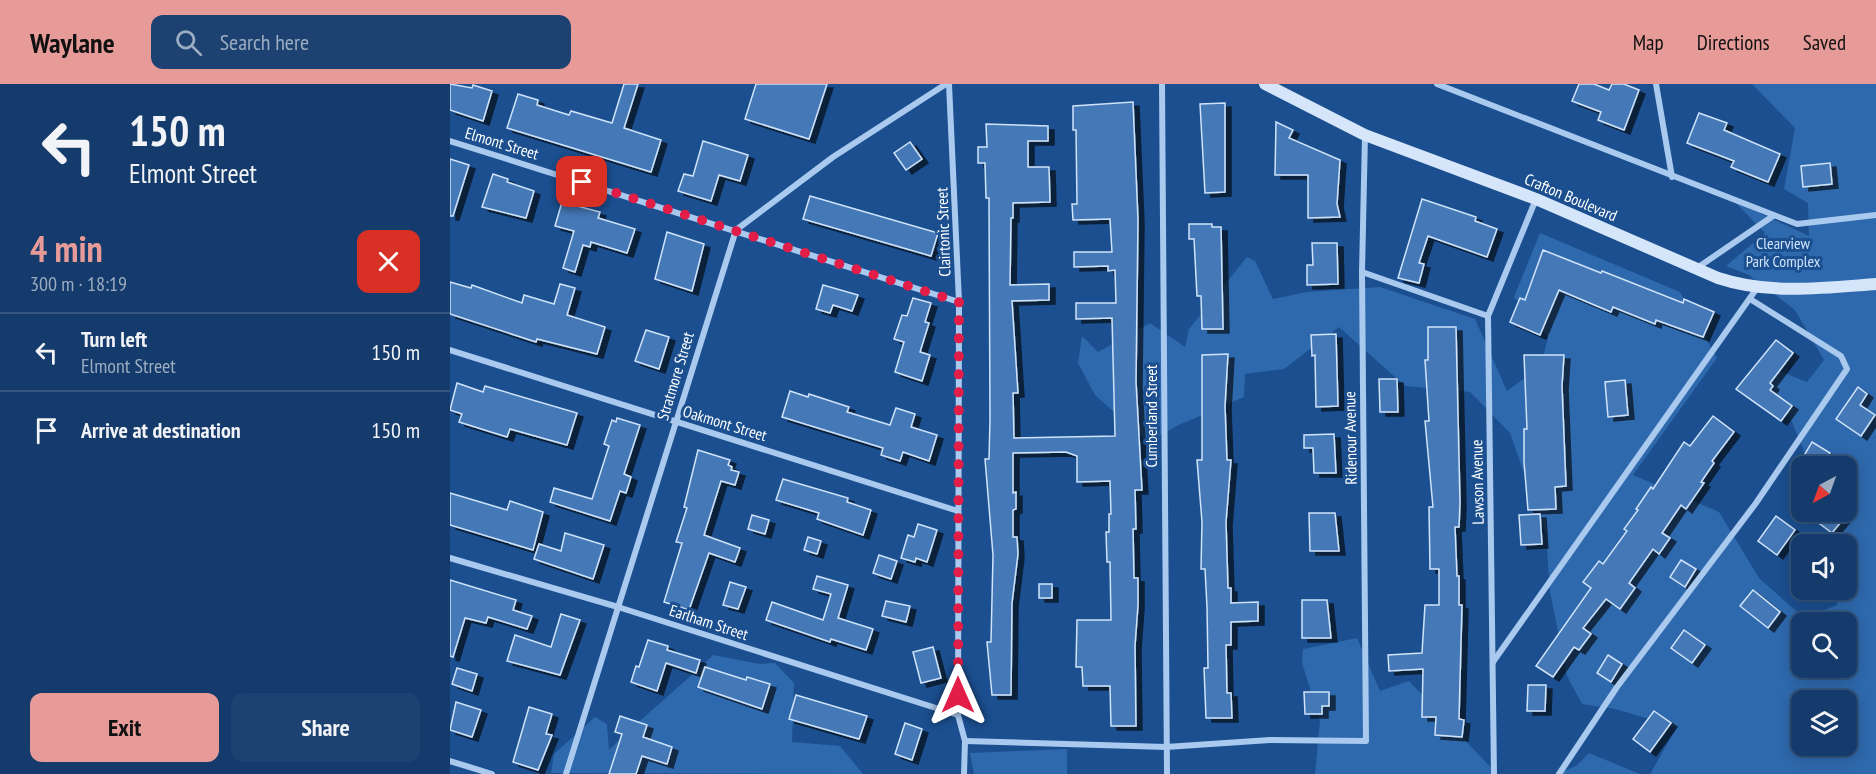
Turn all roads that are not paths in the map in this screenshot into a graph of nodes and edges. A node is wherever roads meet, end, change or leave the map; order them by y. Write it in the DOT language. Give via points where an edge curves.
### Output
graph roads {
  1 [pos="948,84"];
  2 [pos="1162,84"];
  3 [pos="1265,84"];
  4 [pos="1437,84"];
  5 [pos="1656,84"];
  6 [pos="1365,135"];
  7 [pos="450,141"];
  8 [pos="1672,177"];
  9 [pos="1536,199"];
  10 [pos="1876,215"];
  11 [pos="1773,216"];
  12 [pos="736,230"];
  13 [pos="1696,269"];
  14 [pos="1362,272"];
  15 [pos="1876,284"];
  16 [pos="1757,288"];
  17 [pos="1749,299"];
  18 [pos="959,302"];
  19 [pos="1488,316"];
  20 [pos="450,350"];
  21 [pos="675,422"];
  22 [pos="958,511"];
  23 [pos="450,558"];
  24 [pos="618,607"];
  25 [pos="1492,662"];
  26 [pos="958,715"];
  27 [pos="965,741"];
  28 [pos="1166,747"];
  29 [pos="450,761"];
  30 [pos="492,774"];
  31 [pos="566,774"];
  32 [pos="964,774"];
  33 [pos="1167,774"];
  34 [pos="1494,774"];
  35 [pos="1559,774"];
  1 -- 12 [label="street" via="833,158"];
  1 -- 18 [label="street, Clairtonic Street"];
  2 -- 28 [label="street, Cumberland Street"];
  3 -- 6 [label="main road, Crafton Boulevard"];
  4 -- 8 [label="street"];
  5 -- 8 [label="street"];
  6 -- 9 [label="main road, Crafton Boulevard"];
  6 -- 14 [label="street, Ridenour Avenue"];
  7 -- 12 [label="street, Elmont Street"];
  8 -- 11 [label="street"];
  9 -- 13 [label="main road, Crafton Boulevard"];
  9 -- 19 [label="street, Lawson Avenue"];
  10 -- 11 [label="street" via="1797,224"];
  11 -- 13 [label="street"];
  12 -- 18 [label="street, Elmont Street"];
  12 -- 21 [label="street, Stratmore Street"];
  13 -- 16 [label="main road, Crafton Boulevard"];
  14 -- 19 [label="street"];
  14 -- 28 [label="street, Ridenour Avenue" via="1366,741 1270,740"];
  15 -- 16 [label="main road, Crafton Boulevard"];
  16 -- 17 [label="street"];
  17 -- 25 [label="street"];
  17 -- 35 [label="street" via="1841,356 1847,369 1756,503 1617,687"];
  18 -- 22 [label="street, Clairtonic Street"];
  19 -- 25 [label="street, Lawson Avenue"];
  20 -- 21 [label="street, Oakmont Street"];
  21 -- 22 [label="street, Oakmont Street"];
  21 -- 24 [label="street, Stratmore Street"];
  22 -- 26 [label="street, Clairtonic Street"];
  23 -- 24 [label="street, Earlham Street"];
  24 -- 26 [label="street, Earlham Street"];
  24 -- 31 [label="street, Stratmore Street"];
  25 -- 34 [label="street, Lawson Avenue"];
  26 -- 27 [label="street, Clairtonic Street"];
  27 -- 28 [label="street"];
  27 -- 32 [label="street, Clairtonic Street"];
  28 -- 33 [label="street, Cumberland Street"];
  29 -- 30 [label="street"];
}
